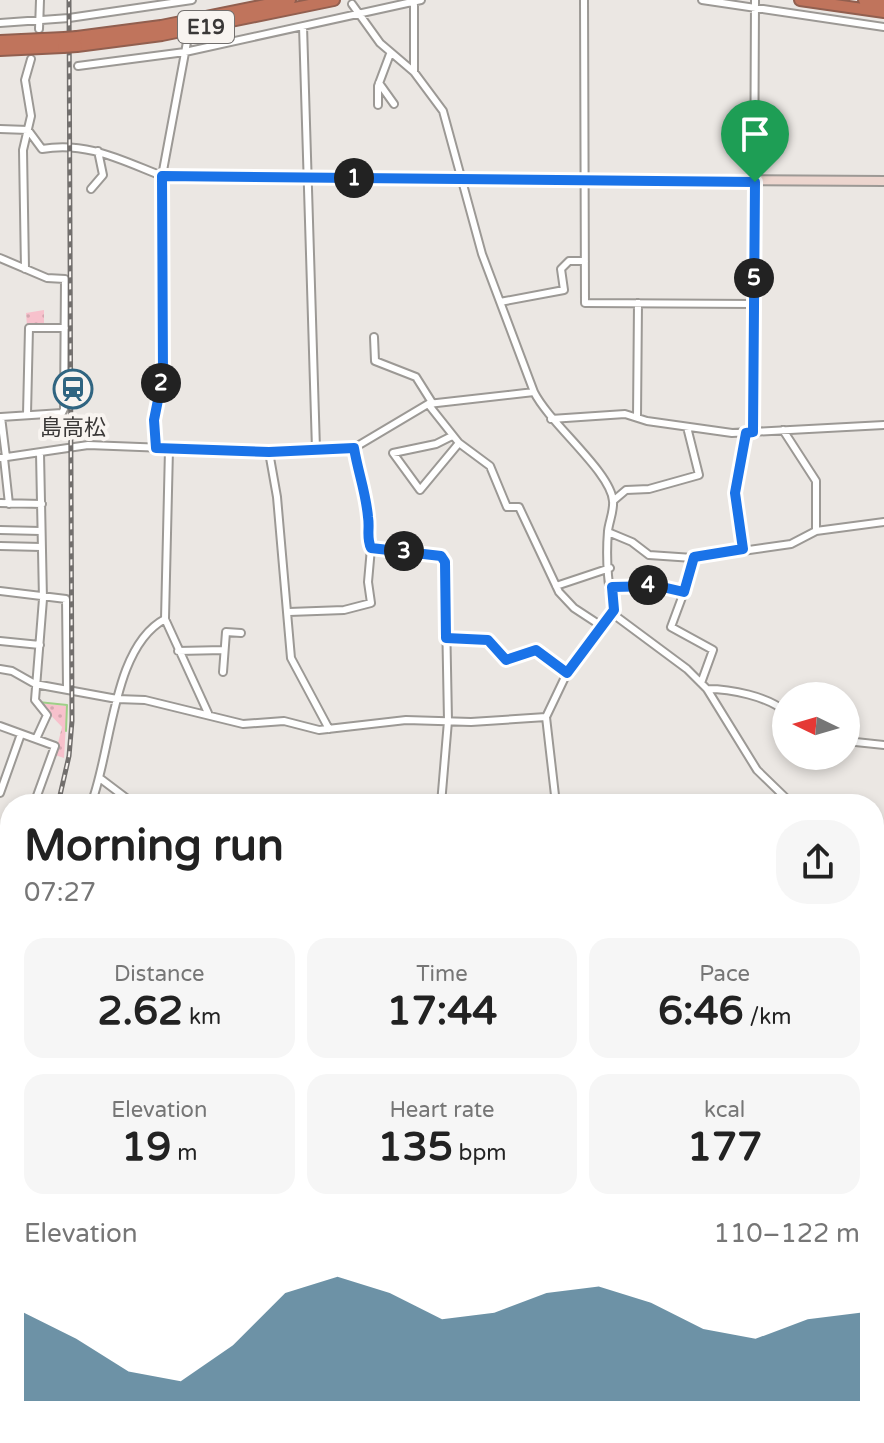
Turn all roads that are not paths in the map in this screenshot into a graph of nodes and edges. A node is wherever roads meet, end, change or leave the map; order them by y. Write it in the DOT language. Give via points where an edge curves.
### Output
graph roads {
  1 [pos="40,0"];
  2 [pos="129,0"];
  3 [pos="193,0"];
  4 [pos="290,0"];
  5 [pos="334,0"];
  6 [pos="414,0"];
  7 [pos="421,0"];
  8 [pos="584,0"];
  9 [pos="702,0"];
  10 [pos="755,0"];
  11 [pos="800,0"];
  12 [pos="864,0"];
  13 [pos="884,2"];
  14 [pos="352,4"];
  15 [pos="755,9"];
  16 [pos="130,10"];
  17 [pos="192,10"];
  18 [pos="358,12"];
  19 [pos="884,12"];
  20 [pos="42,19"];
  21 [pos="0,23"];
  22 [pos="303,26"];
  23 [pos="884,27"];
  24 [pos="39,29"];
  25 [pos="0,41"];
  26 [pos="77,41"];
  27 [pos="63,42"];
  28 [pos="187,42"];
  29 [pos="0,50"];
  30 [pos="185,52"];
  31 [pos="390,54"];
  32 [pos="31,59"];
  33 [pos="78,66"];
  34 [pos="414,72"];
  35 [pos="379,83"];
  36 [pos="394,104"];
  37 [pos="378,105"];
  38 [pos="0,129"];
  39 [pos="28,130"];
  40 [pos="98,151"];
  41 [pos="162,176"];
  42 [pos="309,177"];
  43 [pos="462,180"];
  44 [pos="586,181"];
  45 [pos="884,181"];
  46 [pos="755,182"];
  47 [pos="91,189"];
  48 [pos="0,258"];
  49 [pos="585,261"];
  50 [pos="25,269"];
  51 [pos="500,302"];
  52 [pos="638,303"];
  53 [pos="754,304"];
  54 [pos="65,328"];
  55 [pos="374,337"];
  56 [pos="534,392"];
  57 [pos="430,404"];
  58 [pos="27,414"];
  59 [pos="637,417"];
  60 [pos="551,419"];
  61 [pos="884,425"];
  62 [pos="687,427"];
  63 [pos="783,430"];
  64 [pos="750,433"];
  65 [pos="452,436"];
  66 [pos="459,443"];
  67 [pos="156,448"];
  68 [pos="354,448"];
  69 [pos="169,449"];
  70 [pos="316,449"];
  71 [pos="269,452"];
  72 [pos="40,453"];
  73 [pos="3,458"];
  74 [pos="613,501"];
  75 [pos="0,503"];
  76 [pos="9,504"];
  77 [pos="42,504"];
  78 [pos="884,522"];
  79 [pos="0,530"];
  80 [pos="40,531"];
  81 [pos="816,531"];
  82 [pos="608,532"];
  83 [pos="0,546"];
  84 [pos="41,547"];
  85 [pos="371,548"];
  86 [pos="743,549"];
  87 [pos="694,557"];
  88 [pos="610,568"];
  89 [pos="556,586"];
  90 [pos="612,587"];
  91 [pos="0,591"];
  92 [pos="684,592"];
  93 [pos="43,599"];
  94 [pos="614,610"];
  95 [pos="289,612"];
  96 [pos="165,619"];
  97 [pos="603,627"];
  98 [pos="241,633"];
  99 [pos="446,638"];
  100 [pos="0,641"];
  101 [pos="40,645"];
  102 [pos="224,650"];
  103 [pos="178,651"];
  104 [pos="0,669"];
  105 [pos="223,672"];
  106 [pos="567,673"];
  107 [pos="35,684"];
  108 [pos="704,686"];
  109 [pos="67,688"];
  110 [pos="117,699"];
  111 [pos="772,702"];
  112 [pos="208,714"];
  113 [pos="546,717"];
  114 [pos="448,721"];
  115 [pos="0,726"];
  116 [pos="329,729"];
  117 [pos="21,734"];
  118 [pos="36,739"];
  119 [pos="860,742"];
  120 [pos="884,745"];
  121 [pos="101,779"];
  122 [pos="0,793"];
  123 [pos="38,794"];
  124 [pos="95,794"];
  125 [pos="121,794"];
  126 [pos="442,794"];
  127 [pos="555,794"];
  128 [pos="782,794"];
  1 -- 20 [label="street"];
  2 -- 16 [label="street"];
  3 -- 16 [label="street"];
  3 -- 17 [label="street"];
  4 -- 26 [label="highway, E19"];
  5 -- 26 [label="highway, E19" via="174,33"];
  6 -- 7 [label="street"];
  6 -- 18 [label="street"];
  6 -- 34 [label="street"];
  8 -- 44 [label="street"];
  9 -- 15 [label="street"];
  10 -- 15 [label="street"];
  11 -- 19 [label="highway"];
  12 -- 13 [label="highway"];
  14 -- 18 [label="street"];
  15 -- 23 [label="street"];
  15 -- 46 [label="street"];
  16 -- 20 [label="street"];
  18 -- 22 [label="street"];
  18 -- 31 [label="street"];
  20 -- 21 [label="street"];
  20 -- 24 [label="street"];
  22 -- 30 [label="street"];
  22 -- 42 [label="street"];
  25 -- 27 [label="highway, E19"];
  26 -- 27 [label="highway, E19, bridge"];
  27 -- 29 [label="highway, E19"];
  28 -- 30 [label="street"];
  30 -- 33 [label="street"];
  30 -- 41 [label="street"];
  31 -- 34 [label="street"];
  31 -- 35 [label="street"];
  32 -- 39 [label="street" via="25,80"];
  34 -- 43 [label="street" via="443,111"];
  35 -- 36 [label="street"];
  35 -- 37 [label="street"];
  38 -- 39 [label="street"];
  39 -- 40 [label="street" via="42,149 67,144"];
  39 -- 50 [label="street" via="23,150"];
  40 -- 41 [label="street"];
  40 -- 47 [label="street" via="103,175"];
  41 -- 42 [label="street"];
  41 -- 67 [label="street" via="163,375 154,420"];
  42 -- 43 [label="street"];
  42 -- 70 [label="street"];
  43 -- 44 [label="street"];
  43 -- 51 [label="street"];
  44 -- 46 [label="street"];
  44 -- 49 [label="street"];
  45 -- 46 [label="street"];
  46 -- 53 [label="street"];
  48 -- 50 [label="street"];
  49 -- 51 [label="street" via="569,261 561,269 564,290"];
  49 -- 52 [label="street" via="585,303"];
  50 -- 54 [label="street" via="65,279"];
  51 -- 56 [label="street"];
  52 -- 53 [label="street"];
  52 -- 59 [label="street"];
  53 -- 64 [label="street"];
  54 -- 58 [label="street" via="64,409"];
  54 -- 58 [label="street" via="29,328"];
  55 -- 57 [label="street" via="375,361 416,377"];
  56 -- 57 [label="street"];
  56 -- 60 [label="street"];
  57 -- 65 [label="street"];
  57 -- 68 [label="street"];
  58 -- 73 [label="street" via="1,417"];
  59 -- 60 [label="street" via="614,413"];
  59 -- 62 [label="street"];
  60 -- 74 [label="street" via="596,468"];
  61 -- 63 [label="street"];
  62 -- 64 [label="street"];
  62 -- 74 [label="street" via="699,475 626,490"];
  63 -- 64 [label="street"];
  63 -- 81 [label="street" via="814,476"];
  64 -- 86 [label="street" via="735,493"];
  65 -- 66 [label="street"];
  65 -- 66 [label="street" via="393,453 420,490"];
  66 -- 89 [label="street" via="490,466 507,507 519,507"];
  67 -- 69 [label="street"];
  67 -- 72 [label="street" via="88,445"];
  68 -- 70 [label="street"];
  68 -- 85 [label="street"];
  69 -- 71 [label="street"];
  69 -- 96 [label="street"];
  70 -- 71 [label="street"];
  71 -- 95 [label="street"];
  72 -- 73 [label="street"];
  72 -- 77 [label="street"];
  73 -- 76 [label="street"];
  74 -- 82 [label="street"];
  75 -- 76 [label="street"];
  76 -- 77 [label="street"];
  77 -- 80 [label="street"];
  78 -- 81 [label="street"];
  79 -- 80 [label="street"];
  80 -- 84 [label="street"];
  81 -- 86 [label="street" via="791,544"];
  82 -- 87 [label="street" via="649,555"];
  82 -- 88 [label="street"];
  83 -- 84 [label="street"];
  84 -- 93 [label="street"];
  85 -- 95 [label="street" via="371,603 344,610"];
  85 -- 99 [label="street" via="441,556"];
  86 -- 87 [label="street"];
  87 -- 92 [label="street"];
  88 -- 89 [label="street"];
  88 -- 90 [label="street"];
  89 -- 97 [label="street" via="574,608"];
  90 -- 92 [label="street" via="658,586"];
  90 -- 94 [label="street"];
  91 -- 93 [label="street"];
  92 -- 108 [label="street" via="671,627 713,650"];
  93 -- 101 [label="street"];
  93 -- 109 [label="street" via="66,599"];
  94 -- 97 [label="street"];
  94 -- 108 [label="street" via="621,623"];
  95 -- 116 [label="street" via="291,658"];
  96 -- 103 [label="street"];
  96 -- 110 [label="street" via="131,653"];
  97 -- 106 [label="street"];
  98 -- 102 [label="street" via="226,632"];
  99 -- 106 [label="street" via="488,640 506,660 536,650"];
  99 -- 114 [label="street"];
  100 -- 101 [label="street"];
  101 -- 107 [label="street"];
  102 -- 103 [label="street"];
  102 -- 105 [label="street"];
  103 -- 112 [label="street"];
  104 -- 107 [label="street"];
  106 -- 113 [label="street"];
  107 -- 109 [label="street"];
  107 -- 118 [label="street" via="35,700 47,715"];
  108 -- 111 [label="street"];
  108 -- 128 [label="street" via="757,770"];
  109 -- 110 [label="street"];
  110 -- 112 [label="street"];
  110 -- 121 [label="street"];
  112 -- 116 [label="street" via="243,724 284,721"];
  113 -- 114 [label="street"];
  113 -- 127 [label="street"];
  114 -- 116 [label="street"];
  114 -- 126 [label="street"];
  115 -- 117 [label="street"];
  117 -- 118 [label="street"];
  117 -- 122 [label="street"];
  118 -- 123 [label="street" via="55,746"];
  119 -- 120 [label="street"];
  121 -- 124 [label="street"];
  121 -- 125 [label="street"];
}
